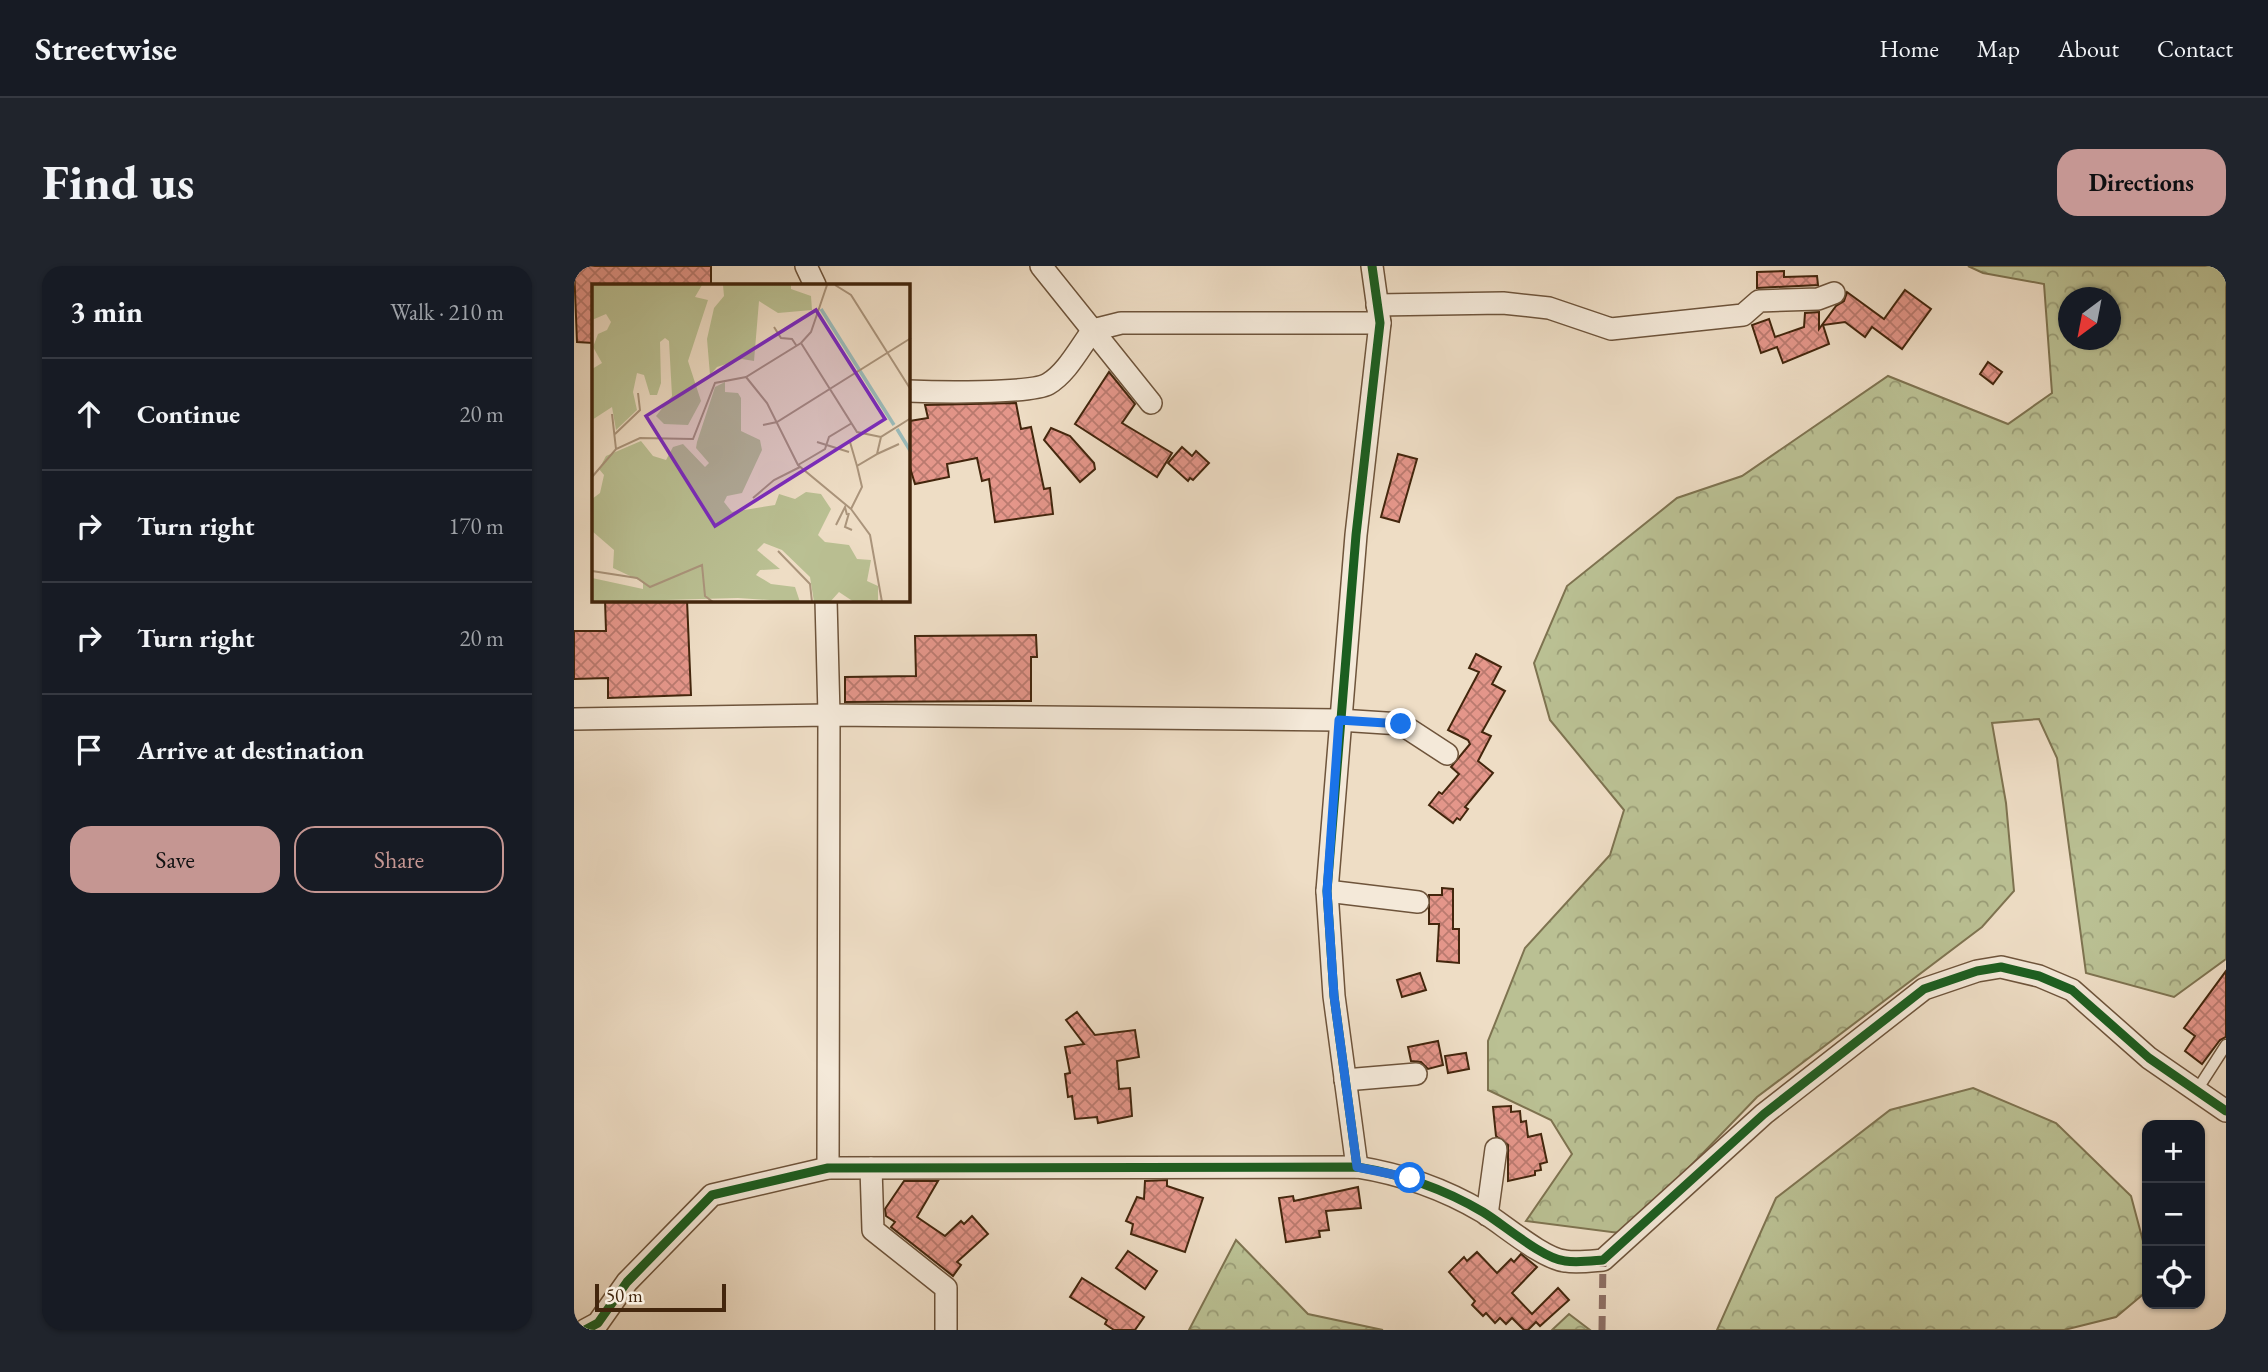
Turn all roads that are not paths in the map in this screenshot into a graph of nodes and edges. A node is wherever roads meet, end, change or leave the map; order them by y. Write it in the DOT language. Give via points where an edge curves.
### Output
graph roads {
  1 [pos="806,266"];
  2 [pos="1041,266"];
  3 [pos="1372,266"];
  4 [pos="815,284"];
  5 [pos="1834,293"];
  6 [pos="1379,314"];
  7 [pos="1093,330"];
  8 [pos="910,391"];
  9 [pos="1151,403"];
  10 [pos="826,602"];
  11 [pos="829,715"];
  12 [pos="574,719"];
  13 [pos="1339,720"];
  14 [pos="1447,754"];
  15 [pos="1327,891"];
  16 [pos="1418,901"];
  17 [pos="2226,1045"];
  18 [pos="1416,1074"];
  19 [pos="1345,1080"];
  20 [pos="2197,1090"];
  21 [pos="2226,1111"];
  22 [pos="1496,1149"];
  23 [pos="1357,1167"];
  24 [pos="828,1168"];
  25 [pos="872,1168"];
  26 [pos="1487,1215"];
  27 [pos="585,1330"];
  28 [pos="946,1330"];
  1 -- 4 [label="street"];
  2 -- 7 [label="street"];
  3 -- 6 [label="street"];
  5 -- 6 [label="street" via="1818,299 1759,301 1743,315 1611,329 1549,308 1503,303"];
  6 -- 7 [label="street" via="1121,323"];
  6 -- 13 [label="street"];
  7 -- 8 [label="street" via="1059,376 1046,385"];
  7 -- 9 [label="street"];
  10 -- 11 [label="street"];
  11 -- 12 [label="street"];
  11 -- 13 [label="street"];
  11 -- 24 [label="street"];
  13 -- 14 [label="street" via="1401,724"];
  13 -- 15 [label="street"];
  15 -- 16 [label="street"];
  15 -- 19 [label="street"];
  17 -- 20 [label="lane"];
  18 -- 19 [label="street"];
  19 -- 23 [label="street"];
  20 -- 21 [label="street"];
  20 -- 26 [label="street" via="2149,1058 2072,990 2039,976 2001,967 1989,969 1924,989 1764,1114 1603,1260 1563,1262"];
  22 -- 26 [label="street"];
  23 -- 25 [label="street"];
  23 -- 26 [label="street" via="1410,1178"];
  24 -- 25 [label="street"];
  24 -- 27 [label="street" via="712,1195 627,1282 598,1323"];
  25 -- 28 [label="street" via="873,1230 946,1288"];
}
